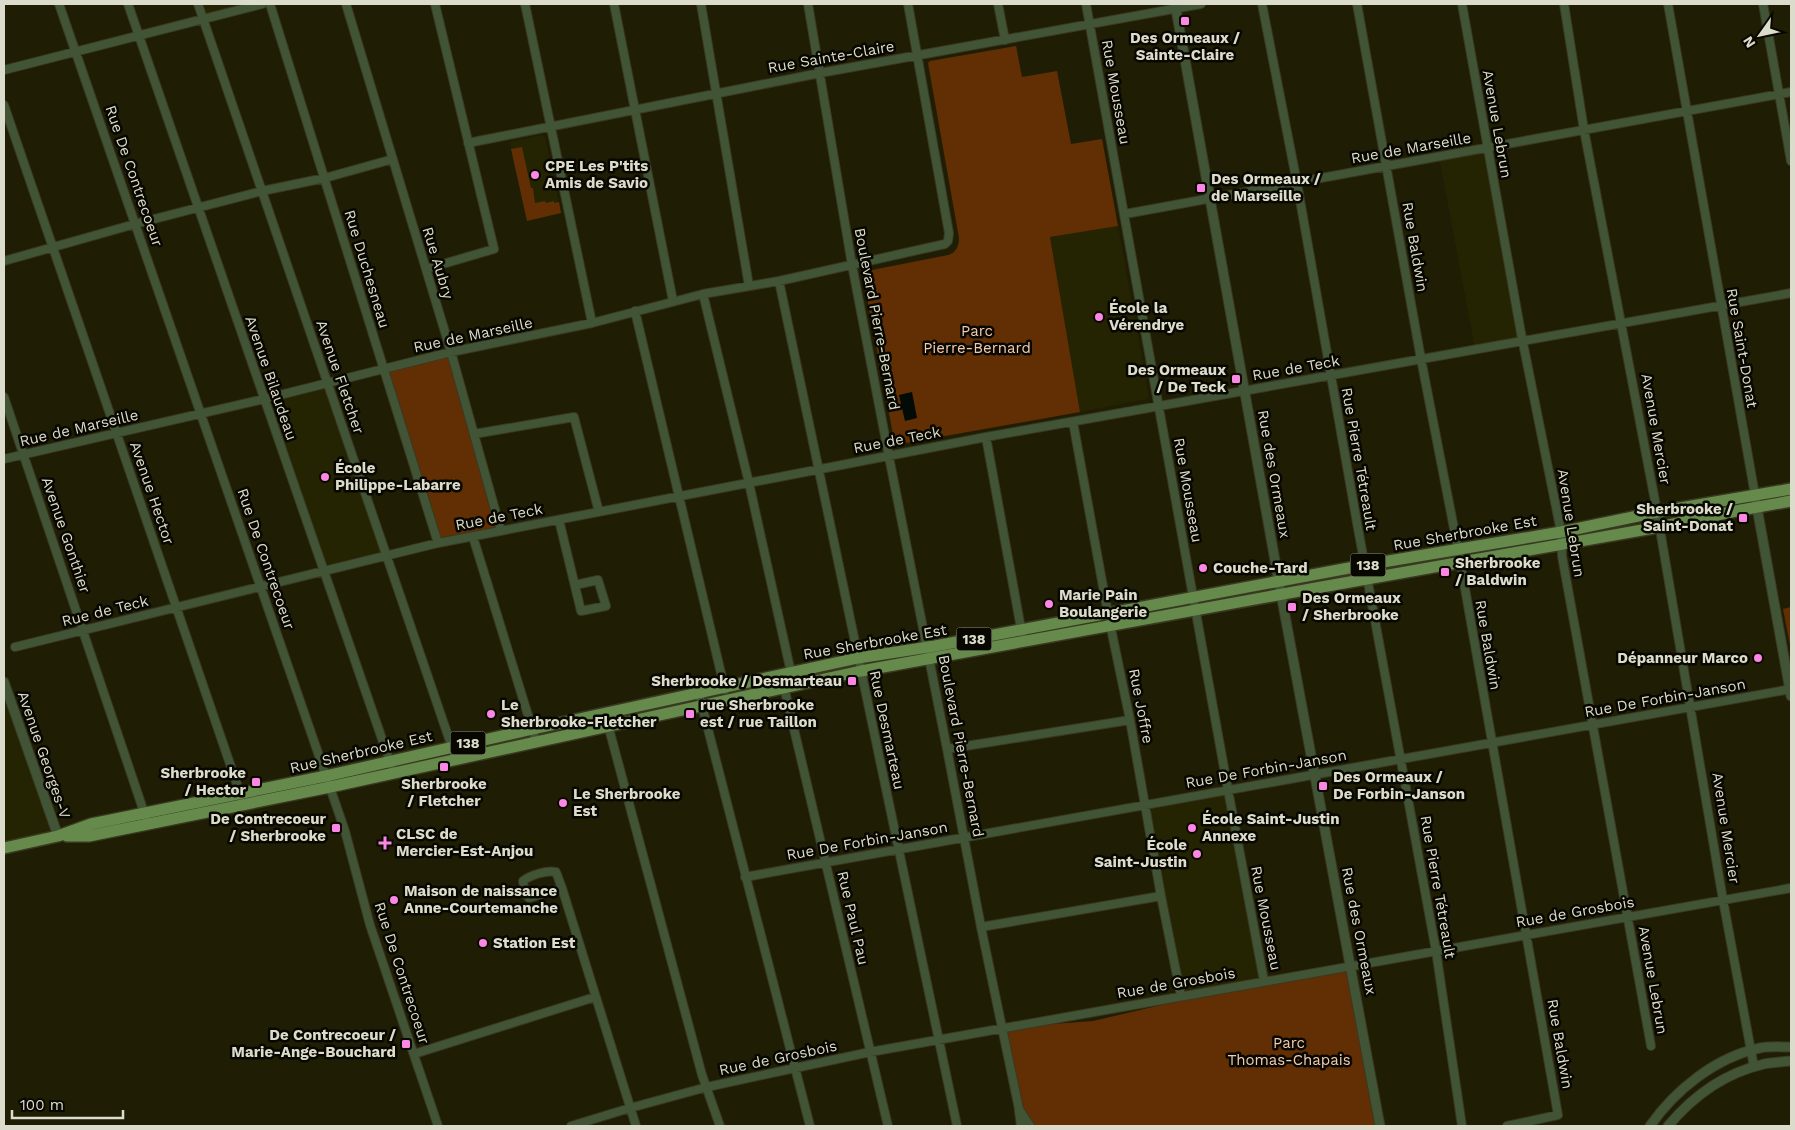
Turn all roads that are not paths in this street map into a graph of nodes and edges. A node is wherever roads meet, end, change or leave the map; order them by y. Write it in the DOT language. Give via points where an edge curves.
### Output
graph roads {
  1 [pos="59,4"];
  2 [pos="128,4"];
  3 [pos="198,4"];
  4 [pos="262,4"];
  5 [pos="270,4"];
  6 [pos="346,4"];
  7 [pos="435,4"];
  8 [pos="525,4"];
  9 [pos="614,4"];
  10 [pos="701,4"];
  11 [pos="808,4"];
  12 [pos="908,4"];
  13 [pos="998,4"];
  14 [pos="1086,4"];
  15 [pos="1201,4"];
  16 [pos="1262,4"];
  17 [pos="1357,4"];
  18 [pos="1462,4"];
  19 [pos="1564,4"];
  20 [pos="1668,4"];
  21 [pos="1764,4"];
  22 [pos="1176,6"];
  23 [pos="203,19"];
  24 [pos="1090,24"];
  25 [pos="139,35"];
  26 [pos="1005,40"];
  27 [pos="76,52"];
  28 [pos="917,56"];
  29 [pos="4,70"];
  30 [pos="820,73"];
  31 [pos="1791,92"];
  32 [pos="716,93"];
  33 [pos="1779,94"];
  34 [pos="4,105"];
  35 [pos="636,109"];
  36 [pos="1687,111"];
  37 [pos="550,126"];
  38 [pos="1584,130"];
  39 [pos="468,143"];
  40 [pos="1487,148"];
  41 [pos="393,159"];
  42 [pos="1791,161"];
  43 [pos="1386,166"];
  44 [pos="325,178"];
  45 [pos="1296,183"];
  46 [pos="262,191"];
  47 [pos="1210,199"];
  48 [pos="198,208"];
  49 [pos="1125,214"];
  50 [pos="136,224"];
  51 [pos="53,248"];
  52 [pos="4,261"];
  53 [pos="852,265"];
  54 [pos="426,269"];
  55 [pos="779,280"];
  56 [pos="750,286"];
  57 [pos="1791,292"];
  58 [pos="703,294"];
  59 [pos="672,301"];
  60 [pos="1721,305"];
  61 [pos="635,311"];
  62 [pos="592,323"];
  63 [pos="1622,323"];
  64 [pos="1522,341"];
  65 [pos="451,352"];
  66 [pos="1421,359"];
  67 [pos="384,369"];
  68 [pos="1330,376"];
  69 [pos="327,383"];
  70 [pos="1245,391"];
  71 [pos="4,397"];
  72 [pos="264,399"];
  73 [pos="1159,406"];
  74 [pos="201,413"];
  75 [pos="1074,422"];
  76 [pos="117,434"];
  77 [pos="474,434"];
  78 [pos="986,437"];
  79 [pos="24,454"];
  80 [pos="889,456"];
  81 [pos="4,459"];
  82 [pos="818,470"];
  83 [pos="749,483"];
  84 [pos="1791,489"];
  85 [pos="678,497"];
  86 [pos="1756,501"];
  87 [pos="1791,501"];
  88 [pos="599,512"];
  89 [pos="1657,512"];
  90 [pos="559,520"];
  91 [pos="1659,527"];
  92 [pos="501,531"];
  93 [pos="1561,532"];
  94 [pos="473,536"];
  95 [pos="438,543"];
  96 [pos="1561,544"];
  97 [pos="1458,549"];
  98 [pos="386,556"];
  99 [pos="1460,564"];
  100 [pos="1365,565"];
  101 [pos="323,571"];
  102 [pos="1368,579"];
  103 [pos="1279,582"];
  104 [pos="575,585"];
  105 [pos="261,587"];
  106 [pos="1281,594"];
  107 [pos="1193,598"];
  108 [pos="177,607"];
  109 [pos="1196,610"];
  110 [pos="1110,620"];
  111 [pos="84,630"];
  112 [pos="1023,636"];
  113 [pos="15,647"];
  114 [pos="928,653"];
  115 [pos="858,658"];
  116 [pos="861,671"];
  117 [pos="791,673"];
  118 [pos="4,682"];
  119 [pos="789,686"];
  120 [pos="724,688"];
  121 [pos="1791,691"];
  122 [pos="700,700"];
  123 [pos="727,700"];
  124 [pos="1691,707"];
  125 [pos="1130,720"];
  126 [pos="1592,724"];
  127 [pos="608,726"];
  128 [pos="533,728"];
  129 [pos="536,741"];
  130 [pos="1492,743"];
  131 [pos="452,747"];
  132 [pos="948,749"];
  133 [pos="456,758"];
  134 [pos="1401,759"];
  135 [pos="390,761"];
  136 [pos="393,773"];
  137 [pos="1315,774"];
  138 [pos="326,776"];
  139 [pos="330,787"];
  140 [pos="1228,790"];
  141 [pos="242,799"];
  142 [pos="1144,805"];
  143 [pos="147,818"];
  144 [pos="58,836"];
  145 [pos="965,837"];
  146 [pos="4,848"];
  147 [pos="898,849"];
  148 [pos="826,862"];
  149 [pos="746,877"];
  150 [pos="562,888"];
  151 [pos="1791,888"];
  152 [pos="1161,896"];
  153 [pos="1723,900"];
  154 [pos="1628,917"];
  155 [pos="981,926"];
  156 [pos="1526,934"];
  157 [pos="1436,951"];
  158 [pos="1351,966"];
  159 [pos="1264,981"];
  160 [pos="1181,996"];
  161 [pos="595,997"];
  162 [pos="1001,1028"];
  163 [pos="938,1039"];
  164 [pos="1651,1046"];
  165 [pos="1791,1047"];
  166 [pos="1751,1051"];
  167 [pos="870,1052"];
  168 [pos="414,1054"];
  169 [pos="1791,1062"];
  170 [pos="1754,1067"];
  171 [pos="794,1069"];
  172 [pos="707,1087"];
  173 [pos="630,1108"];
  174 [pos="1019,1109"];
  175 [pos="438,1126"];
  176 [pos="571,1126"];
  177 [pos="636,1126"];
  178 [pos="720,1126"];
  179 [pos="810,1126"];
  180 [pos="888,1126"];
  181 [pos="957,1126"];
  182 [pos="1022,1126"];
  183 [pos="1030,1126"];
  184 [pos="1380,1126"];
  185 [pos="1462,1126"];
  186 [pos="1509,1126"];
  187 [pos="1650,1126"];
  188 [pos="1668,1126"];
  1 -- 27 [label="street, Rue De Contrecoeur"];
  2 -- 25 [label="street, Avenue Bilaudeau"];
  3 -- 23 [label="street, Avenue Fletcher"];
  4 -- 23 [label="street"];
  5 -- 44 [label="street, Rue Duchesneau"];
  6 -- 41 [label="street, Rue Aubry"];
  7 -- 39 [label="street"];
  8 -- 37 [label="street"];
  9 -- 35 [label="street"];
  10 -- 32 [label="street"];
  11 -- 30 [label="street, Boulevard Pierre-Bernard"];
  12 -- 28 [label="street"];
  13 -- 26 [label="street"];
  14 -- 24 [label="street, Rue Mousseau"];
  15 -- 22 [label="street, Rue Sainte-Claire"];
  16 -- 45 [label="street, Rue Pierre Tétreault"];
  17 -- 43 [label="street, Rue Baldwin"];
  18 -- 40 [label="street, Avenue Lebrun"];
  19 -- 38 [label="street, Avenue Mercier"];
  20 -- 36 [label="street, Rue Saint-Donat"];
  21 -- 33 [label="street"];
  22 -- 24 [label="street, Rue Sainte-Claire"];
  22 -- 47 [label="street, Rue des Ormeaux"];
  23 -- 25 [label="street"];
  23 -- 46 [label="street, Avenue Fletcher"];
  24 -- 26 [label="street, Rue Sainte-Claire"];
  24 -- 49 [label="street, Rue Mousseau"];
  25 -- 27 [label="street"];
  25 -- 48 [label="street, Avenue Bilaudeau"];
  26 -- 28 [label="street, Rue Sainte-Claire"];
  27 -- 29 [label="street"];
  27 -- 50 [label="street, Rue De Contrecoeur"];
  28 -- 30 [label="street, Rue Sainte-Claire"];
  28 -- 53 [label="street, Rue de Marseille" via="948,241 942,246"];
  30 -- 32 [label="street, Rue Sainte-Claire"];
  30 -- 53 [label="street, Boulevard Pierre-Bernard"];
  31 -- 33 [label="street, Rue de Marseille"];
  32 -- 35 [label="street, Rue Sainte-Claire"];
  32 -- 56 [label="street"];
  33 -- 36 [label="street, Rue de Marseille"];
  33 -- 42 [label="street"];
  34 -- 51 [label="street, Avenue Hector"];
  35 -- 37 [label="street, Rue Sainte-Claire"];
  35 -- 59 [label="street"];
  36 -- 38 [label="street, Rue de Marseille"];
  36 -- 60 [label="street, Rue Saint-Donat"];
  37 -- 39 [label="street, Rue Sainte-Claire"];
  37 -- 62 [label="street"];
  38 -- 40 [label="street, Rue de Marseille"];
  38 -- 63 [label="street, Avenue Mercier"];
  39 -- 54 [label="street" via="494,250"];
  40 -- 43 [label="street, Rue de Marseille"];
  40 -- 64 [label="street, Avenue Lebrun"];
  41 -- 44 [label="street"];
  41 -- 54 [label="street, Rue Aubry"];
  43 -- 45 [label="street, Rue de Marseille"];
  43 -- 66 [label="street, Rue Baldwin"];
  44 -- 46 [label="street"];
  44 -- 67 [label="street, Rue Duchesneau"];
  45 -- 47 [label="street, Rue de Marseille"];
  45 -- 68 [label="street, Rue Pierre Tétreault"];
  46 -- 48 [label="street"];
  46 -- 69 [label="street, Avenue Fletcher"];
  47 -- 49 [label="street, Rue de Marseille"];
  47 -- 70 [label="street, Rue des Ormeaux"];
  48 -- 50 [label="street"];
  48 -- 72 [label="street, Avenue Bilaudeau"];
  49 -- 73 [label="street, Rue Mousseau"];
  50 -- 51 [label="street"];
  50 -- 74 [label="street, Rue De Contrecoeur"];
  51 -- 52 [label="street"];
  51 -- 76 [label="street, Avenue Hector"];
  53 -- 55 [label="street, Rue de Marseille"];
  53 -- 80 [label="street, Boulevard Pierre-Bernard"];
  54 -- 65 [label="street, Rue Aubry"];
  55 -- 56 [label="street, Rue de Marseille"];
  55 -- 82 [label="street, Rue Desmarteau"];
  56 -- 58 [label="street, Rue de Marseille"];
  57 -- 60 [label="street, Rue de Teck"];
  58 -- 59 [label="street, Rue de Marseille"];
  58 -- 83 [label="street, Rue Paul Pau"];
  59 -- 61 [label="street, Rue de Marseille"];
  60 -- 63 [label="street, Rue de Teck"];
  60 -- 86 [label="street, Rue Saint-Donat"];
  61 -- 62 [label="street, Rue de Marseille"];
  61 -- 85 [label="street"];
  62 -- 65 [label="street, Rue de Marseille"];
  63 -- 64 [label="street, Rue de Teck"];
  63 -- 89 [label="street, Avenue Mercier"];
  64 -- 66 [label="street, Rue de Teck"];
  64 -- 93 [label="street, Avenue Lebrun"];
  65 -- 67 [label="street, Rue de Marseille"];
  65 -- 77 [label="street, Rue Aubry"];
  66 -- 68 [label="street, Rue de Teck"];
  66 -- 97 [label="street, Rue Baldwin"];
  67 -- 69 [label="street, Rue de Marseille"];
  67 -- 95 [label="street, Rue Duchesneau"];
  68 -- 70 [label="street, Rue de Teck"];
  68 -- 100 [label="street, Rue Pierre Tétreault"];
  69 -- 72 [label="street, Rue de Marseille"];
  69 -- 98 [label="street, Avenue Fletcher"];
  70 -- 73 [label="street, Rue de Teck"];
  70 -- 103 [label="street, Rue des Ormeaux"];
  71 -- 79 [label="street, Avenue Gonthier"];
  72 -- 74 [label="street, Rue de Marseille"];
  72 -- 101 [label="street, Avenue Bilaudeau"];
  73 -- 75 [label="street, Rue de Teck"];
  73 -- 107 [label="street, Rue Mousseau"];
  74 -- 76 [label="street, Rue de Marseille"];
  74 -- 105 [label="street, Rue De Contrecoeur"];
  75 -- 78 [label="street, Rue de Teck"];
  75 -- 110 [label="street, Rue Joffre"];
  76 -- 79 [label="street, Rue de Marseille"];
  76 -- 108 [label="street, Avenue Hector"];
  77 -- 88 [label="street" via="574,417"];
  77 -- 92 [label="street, Rue Aubry"];
  78 -- 80 [label="street, Rue de Teck"];
  78 -- 112 [label="street"];
  79 -- 81 [label="street, Rue de Marseille"];
  79 -- 111 [label="street, Avenue Gonthier"];
  80 -- 82 [label="street, Rue de Teck"];
  80 -- 114 [label="street, Boulevard Pierre-Bernard"];
  82 -- 83 [label="street, Rue de Teck"];
  82 -- 115 [label="street, Rue Desmarteau"];
  83 -- 85 [label="street, Rue de Teck"];
  83 -- 117 [label="street, Rue Paul Pau"];
  84 -- 86 [label="main road, Rue Sherbrooke Est / 138"];
  85 -- 88 [label="street, Rue de Teck"];
  85 -- 120 [label="street"];
  86 -- 87 [label="main road, Rue Sherbrooke Est / 138"];
  86 -- 89 [label="main road, Rue Sherbrooke Est / 138"];
  86 -- 91 [label="main road, Rue Sherbrooke Est / 138"];
  86 -- 121 [label="street, Rue Saint-Donat"];
  88 -- 90 [label="street, Rue de Teck"];
  89 -- 91 [label="street, Avenue Mercier"];
  89 -- 93 [label="main road, Rue Sherbrooke Est / 138"];
  90 -- 92 [label="street, Rue de Teck"];
  90 -- 104 [label="street"];
  91 -- 96 [label="main road, Rue Sherbrooke Est / 138"];
  91 -- 124 [label="street, Avenue Mercier"];
  92 -- 94 [label="street, Rue de Teck"];
  93 -- 96 [label="street, Avenue Lebrun"];
  93 -- 97 [label="main road, Rue Sherbrooke Est / 138"];
  94 -- 95 [label="street, Rue de Teck"];
  94 -- 128 [label="street"];
  95 -- 98 [label="street, Rue de Teck"];
  96 -- 99 [label="main road, Rue Sherbrooke Est / 138"];
  96 -- 126 [label="street, Avenue Lebrun"];
  97 -- 99 [label="street, Rue Baldwin"];
  97 -- 100 [label="main road, Rue Sherbrooke Est / 138"];
  98 -- 101 [label="street, Rue de Teck"];
  98 -- 131 [label="street, Avenue Fletcher"];
  99 -- 102 [label="main road, Rue Sherbrooke Est / 138"];
  99 -- 130 [label="street, Rue Baldwin"];
  100 -- 102 [label="street, Rue Pierre Tétreault"];
  100 -- 103 [label="main road, Rue Sherbrooke Est / 138"];
  101 -- 105 [label="street, Rue de Teck"];
  101 -- 135 [label="street, Avenue Bilaudeau"];
  102 -- 106 [label="main road, Rue Sherbrooke Est / 138"];
  102 -- 134 [label="street, Rue Pierre Tétreault"];
  103 -- 106 [label="street, Rue des Ormeaux"];
  103 -- 107 [label="main road, Rue Sherbrooke Est / 138"];
  104 -- 104 [label="street" via="598,580 606,606 581,610"];
  105 -- 108 [label="street, Rue de Teck"];
  105 -- 138 [label="street, Rue De Contrecoeur"];
  106 -- 109 [label="main road, Rue Sherbrooke Est / 138"];
  106 -- 137 [label="street, Rue des Ormeaux"];
  107 -- 109 [label="street, Rue Mousseau"];
  107 -- 110 [label="main road, Rue Sherbrooke Est / 138"];
  108 -- 111 [label="street, Rue de Teck"];
  108 -- 141 [label="street, Avenue Hector"];
  109 -- 110 [label="main road, Rue Sherbrooke Est / 138"];
  109 -- 140 [label="street, Rue Mousseau"];
  110 -- 112 [label="main road, Rue Sherbrooke Est / 138"];
  110 -- 125 [label="street, Rue Joffre"];
  111 -- 113 [label="street, Rue de Teck"];
  111 -- 143 [label="street, Avenue Gonthier"];
  112 -- 114 [label="main road, Rue Sherbrooke Est / 138"];
  114 -- 115 [label="main road, Rue Sherbrooke Est / 138"];
  114 -- 116 [label="main road, Rue Sherbrooke Est / 138"];
  114 -- 132 [label="street, Boulevard Pierre-Bernard"];
  115 -- 116 [label="street, Rue Desmarteau"];
  115 -- 117 [label="main road, Rue Sherbrooke Est / 138"];
  116 -- 119 [label="main road, Rue Sherbrooke Est / 138"];
  116 -- 147 [label="street, Rue Desmarteau"];
  117 -- 119 [label="street, Rue Paul Pau"];
  117 -- 120 [label="main road, Rue Sherbrooke Est / 138"];
  118 -- 144 [label="street, Avenue Georges-V"];
  119 -- 123 [label="main road, Rue Sherbrooke Est / 138"];
  119 -- 148 [label="street, Rue Paul Pau"];
  120 -- 122 [label="main road, Rue Sherbrooke Est / 138"];
  120 -- 123 [label="street"];
  121 -- 124 [label="street, Rue De Forbin-Janson"];
  122 -- 123 [label="main road, Rue Sherbrooke Est / 138"];
  122 -- 127 [label="main road, Rue Sherbrooke Est / 138"];
  122 -- 128 [label="main road, Rue Sherbrooke Est / 138"];
  122 -- 149 [label="street"];
  124 -- 126 [label="street, Rue De Forbin-Janson"];
  124 -- 153 [label="street, Avenue Mercier"];
  125 -- 132 [label="street"];
  125 -- 142 [label="street, Rue Joffre"];
  126 -- 130 [label="street, Rue De Forbin-Janson"];
  126 -- 154 [label="street, Avenue Lebrun"];
  127 -- 129 [label="main road, Rue Sherbrooke Est / 138"];
  127 -- 172 [label="street"];
  128 -- 129 [label="street"];
  128 -- 131 [label="main road, Rue Sherbrooke Est / 138"];
  129 -- 133 [label="main road, Rue Sherbrooke Est / 138"];
  130 -- 134 [label="street, Rue De Forbin-Janson"];
  130 -- 156 [label="street, Rue Baldwin"];
  131 -- 133 [label="street, Avenue Fletcher"];
  131 -- 135 [label="main road, Rue Sherbrooke Est / 138"];
  132 -- 145 [label="street, Boulevard Pierre-Bernard"];
  133 -- 136 [label="main road, Rue Sherbrooke Est / 138"];
  134 -- 137 [label="street, Rue De Forbin-Janson"];
  134 -- 157 [label="street, Rue Pierre Tétreault"];
  135 -- 136 [label="street, Avenue Bilaudeau"];
  135 -- 138 [label="main road, Rue Sherbrooke Est / 138"];
  136 -- 139 [label="main road, Rue Sherbrooke Est / 138"];
  137 -- 140 [label="street, Rue De Forbin-Janson"];
  137 -- 158 [label="street, Rue des Ormeaux"];
  138 -- 139 [label="street, Rue De Contrecoeur"];
  138 -- 141 [label="main road, Rue Sherbrooke Est / 138"];
  139 -- 141 [label="main road, Rue Sherbrooke Est / 138"];
  139 -- 168 [label="street, Rue De Contrecoeur" via="370,925"];
  140 -- 142 [label="street, Rue De Forbin-Janson"];
  140 -- 159 [label="street, Rue Mousseau"];
  141 -- 143 [label="main road, Rue Sherbrooke Est / 138"];
  142 -- 145 [label="street, Rue De Forbin-Janson"];
  142 -- 152 [label="street, Rue Joffre"];
  143 -- 144 [label="main road, Rue Sherbrooke Est / 138" via="89,836"];
  144 -- 146 [label="main road, Rue Sherbrooke Est / 138"];
  145 -- 147 [label="street, Rue De Forbin-Janson"];
  145 -- 155 [label="street, Boulevard Pierre-Bernard"];
  147 -- 148 [label="street, Rue De Forbin-Janson"];
  147 -- 163 [label="street, Rue Desmarteau"];
  148 -- 149 [label="street, Rue De Forbin-Janson"];
  148 -- 167 [label="street, Rue Paul Pau"];
  149 -- 171 [label="street"];
  150 -- 150 [label="street" via="553,871 523,881 529,898"];
  150 -- 161 [label="street"];
  151 -- 153 [label="street, Rue de Grosbois"];
  152 -- 155 [label="street"];
  152 -- 160 [label="street, Rue Joffre"];
  153 -- 154 [label="street, Rue de Grosbois"];
  153 -- 166 [label="street, Avenue Mercier"];
  154 -- 156 [label="street, Rue de Grosbois"];
  154 -- 164 [label="street, Avenue Lebrun"];
  155 -- 162 [label="street, Boulevard Pierre-Bernard"];
  156 -- 157 [label="street, Rue de Grosbois"];
  156 -- 186 [label="street, Rue Baldwin" via="1558,1115"];
  157 -- 158 [label="street, Rue de Grosbois"];
  157 -- 185 [label="street, Rue Pierre Tétreault"];
  158 -- 159 [label="street, Rue de Grosbois"];
  158 -- 184 [label="street, Rue des Ormeaux"];
  159 -- 160 [label="street, Rue de Grosbois"];
  160 -- 162 [label="street, Rue de Grosbois"];
  161 -- 168 [label="street"];
  161 -- 173 [label="street"];
  162 -- 163 [label="street, Rue de Grosbois"];
  162 -- 174 [label="street, Boulevard Pierre-Bernard"];
  163 -- 167 [label="street, Rue de Grosbois"];
  163 -- 181 [label="street, Rue Desmarteau"];
  165 -- 166 [label="street"];
  166 -- 170 [label="street, Avenue Mercier"];
  166 -- 187 [label="street" via="1728,1058 1689,1083 1661,1110"];
  167 -- 171 [label="street, Rue de Grosbois"];
  167 -- 180 [label="street, Rue Paul Pau"];
  168 -- 175 [label="street, Rue De Contrecoeur"];
  169 -- 170 [label="street"];
  170 -- 188 [label="street" via="1732,1074 1700,1094"];
  171 -- 172 [label="street, Rue de Grosbois"];
  171 -- 179 [label="street"];
  172 -- 173 [label="street, Rue de Grosbois"];
  172 -- 178 [label="street"];
  173 -- 176 [label="street, Rue de Grosbois"];
  173 -- 177 [label="street"];
  174 -- 182 [label="street, Boulevard Pierre-Bernard"];
  174 -- 183 [label="street, Boulevard Pierre-Bernard"];
}
